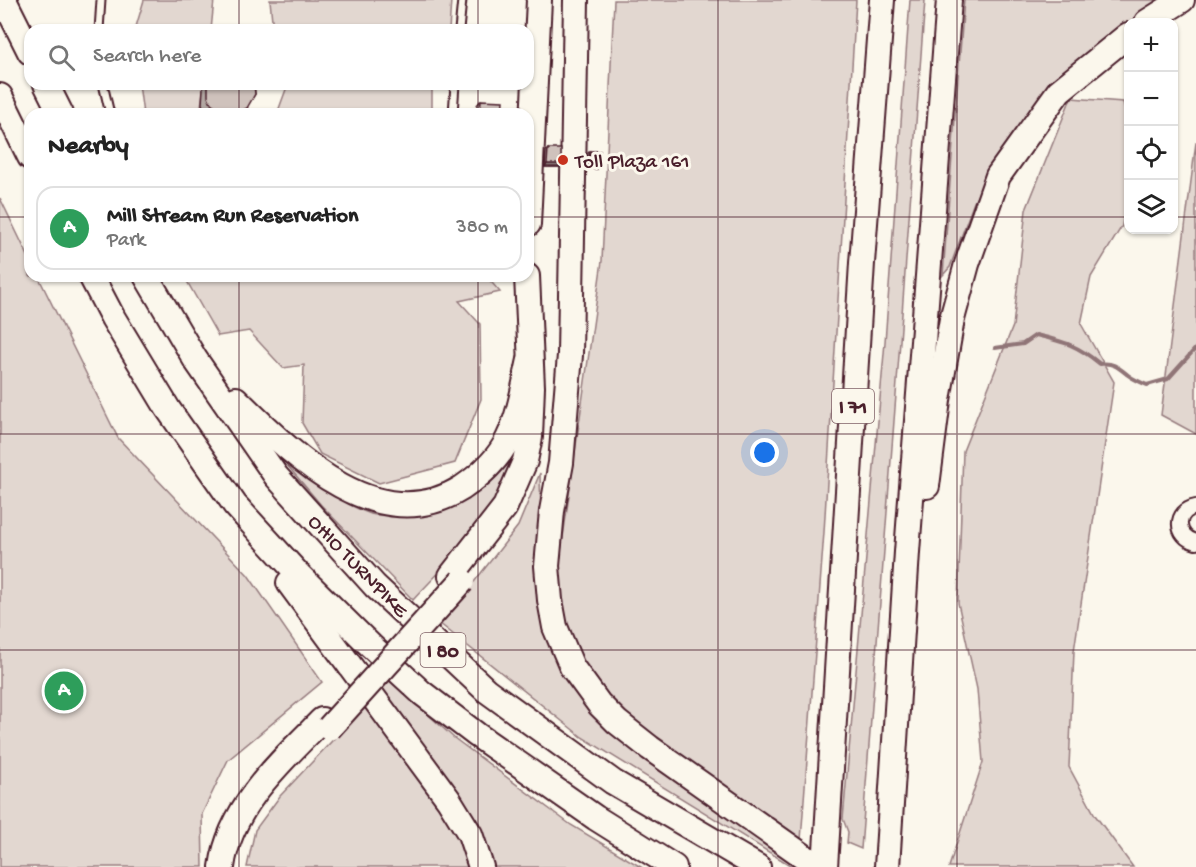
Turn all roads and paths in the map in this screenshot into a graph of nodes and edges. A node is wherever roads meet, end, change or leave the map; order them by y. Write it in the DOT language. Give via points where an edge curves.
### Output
graph roads {
  1 [pos="4,0"];
  2 [pos="101,0"];
  3 [pos="462,0"];
  4 [pos="539,0"];
  5 [pos="576,0"];
  6 [pos="866,0"];
  7 [pos="882,0"];
  8 [pos="949,0"];
  9 [pos="1182,0"];
  10 [pos="1153,18"];
  11 [pos="99,24"];
  12 [pos="460,24"];
  13 [pos="1124,38"];
  14 [pos="24,40"];
  15 [pos="49,90"];
  16 [pos="104,90"];
  17 [pos="455,90"];
  18 [pos="0,96"];
  19 [pos="58,108"];
  20 [pos="109,108"];
  21 [pos="453,108"];
  22 [pos="534,108"];
  23 [pos="24,145"];
  24 [pos="862,263"];
  25 [pos="94,282"];
  26 [pos="150,282"];
  27 [pos="527,282"];
  28 [pos="570,355"];
  29 [pos="195,358"];
  30 [pos="530,360"];
  31 [pos="235,505"];
  32 [pos="1196,507"];
  33 [pos="1196,542"];
  34 [pos="907,552"];
  35 [pos="456,579"];
  36 [pos="326,724"];
  37 [pos="887,861"];
  38 [pos="222,867"];
  39 [pos="236,867"];
  40 [pos="482,867"];
  41 [pos="674,867"];
  42 [pos="758,867"];
  43 [pos="819,867"];
  44 [pos="825,867"];
  1 -- 14 [label="highway"];
  2 -- 11 [label="lane"];
  3 -- 12 [label="lane"];
  4 -- 22 [label="highway"];
  5 -- 28 [label="highway"];
  6 -- 24 [label="highway" via="858,113"];
  7 -- 24 [label="highway, I 71"];
  8 -- 34 [label="highway"];
  9 -- 10 [label="highway"];
  13 -- 34 [label="highway" via="1059,91 998,176 952,319 927,487"];
  15 -- 19 [label="highway"];
  16 -- 20 [label="lane"];
  17 -- 21 [label="lane"];
  18 -- 23 [label="highway"];
  24 -- 44 [label="highway, I 71"];
  25 -- 31 [label="highway, I 80" via="168,409"];
  26 -- 29 [label="highway, OHIO TURNPIKE / I 80"];
  27 -- 30 [label="highway"];
  28 -- 35 [label="highway" via="546,411 535,469 509,520"];
  28 -- 43 [label="highway" via="548,566 555,627 572,667 617,722"];
  29 -- 30 [label="highway" via="278,440 328,478 358,495 395,505 451,495 494,462 517,415"];
  29 -- 42 [label="highway, OHIO TURNPIKE / I 80" via="276,476 375,586 486,690 613,782"];
  30 -- 35 [label="highway" via="531,414 525,461 505,507"];
  31 -- 40 [label="highway" via="256,541 449,800 470,834"];
  31 -- 41 [label="highway, I 80" via="298,575 422,693 587,812"];
  32 -- 33 [label="street" via="1183,514 1179,525 1183,536"];
  34 -- 37 [label="highway"];
  35 -- 36 [label="highway, bridge"];
  36 -- 38 [label="highway" via="274,769 236,821"];
  36 -- 39 [label="highway" via="252,820"];
}
